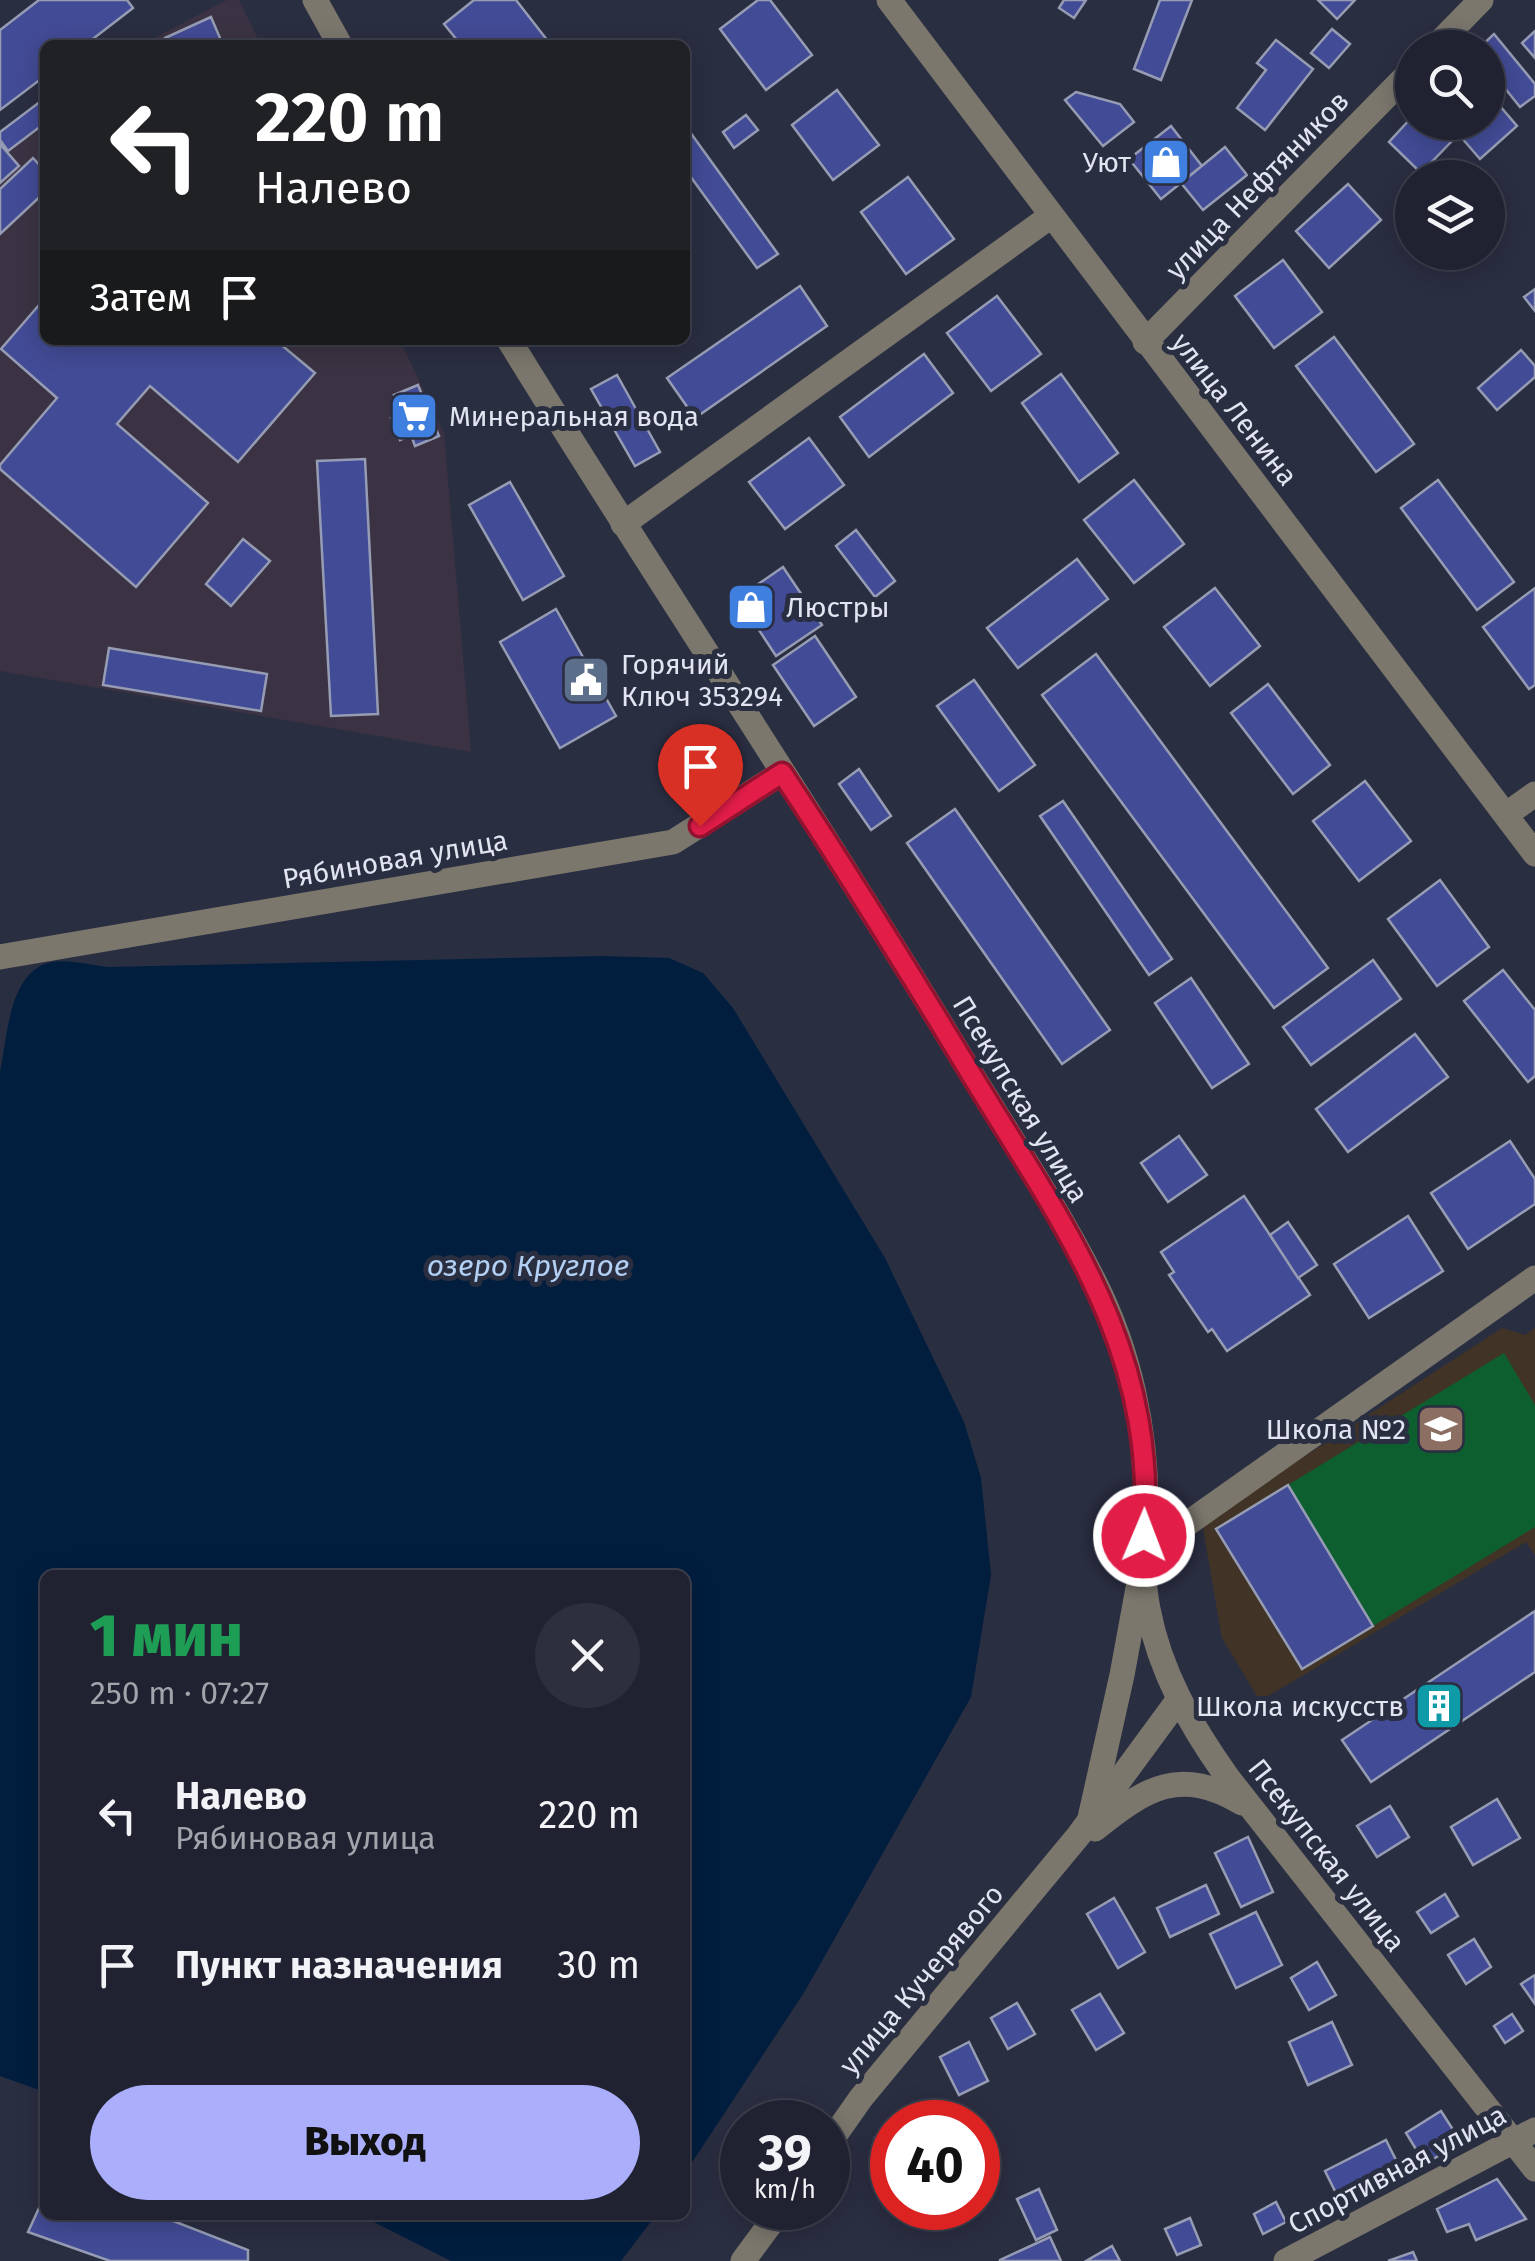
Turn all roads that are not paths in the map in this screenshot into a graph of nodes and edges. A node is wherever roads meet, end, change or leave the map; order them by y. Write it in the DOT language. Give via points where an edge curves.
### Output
graph roads {
  1 [pos="315,0"];
  2 [pos="889,0"];
  3 [pos="1481,0"];
  4 [pos="1452,30"];
  5 [pos="337,40"];
  6 [pos="1395,87"];
  7 [pos="1051,216"];
  8 [pos="1145,342"];
  9 [pos="512,345"];
  10 [pos="623,524"];
  11 [pos="782,773"];
  12 [pos="1535,794"];
  13 [pos="1507,814"];
  14 [pos="1535,854"];
  15 [pos="0,956"];
  16 [pos="1535,1278"];
  17 [pos="1142,1561"];
  18 [pos="1179,1699"];
  19 [pos="1254,1810"];
  20 [pos="1090,1818"];
  21 [pos="1064,1854"];
  22 [pos="850,2114"];
  23 [pos="1526,2136"];
  24 [pos="1535,2169"];
  25 [pos="766,2230"];
  26 [pos="743,2261"];
  27 [pos="1286,2261"];
  1 -- 5 [label="street"];
  2 -- 7 [label="street, улица Ленина"];
  3 -- 4 [label="street"];
  6 -- 8 [label="street, улица Нефтяников"];
  7 -- 8 [label="street, улица Ленина"];
  7 -- 10 [label="street"];
  8 -- 13 [label="street, улица Ленина"];
  9 -- 10 [label="street, Псекупская улица"];
  10 -- 11 [label="street, Псекупская улица"];
  11 -- 15 [label="street, Рябиновая улица" via="673,842"];
  11 -- 17 [label="street, Псекупская улица" via="842,861 1094,1281 1125,1360 1140,1426"];
  12 -- 13 [label="street"];
  13 -- 14 [label="street, улица Ленина"];
  16 -- 17 [label="street"];
  17 -- 18 [label="street, Псекупская улица" via="1152,1627"];
  17 -- 20 [label="street, улица Кучерявого"];
  18 -- 19 [label="street, Псекупская улица"];
  18 -- 20 [label="street, улица Кучерявого"];
  19 -- 21 [label="street, улица Кучерявого" via="1203,1784 1164,1786 1124,1806"];
  19 -- 23 [label="street, Псекупская улица"];
  20 -- 21 [label="street, улица Кучерявого"];
  21 -- 22 [label="street, улица Кучерявого"];
  23 -- 24 [label="street, Псекупская улица"];
  23 -- 27 [label="street, Спортивная улица"];
  25 -- 26 [label="street"];
}
